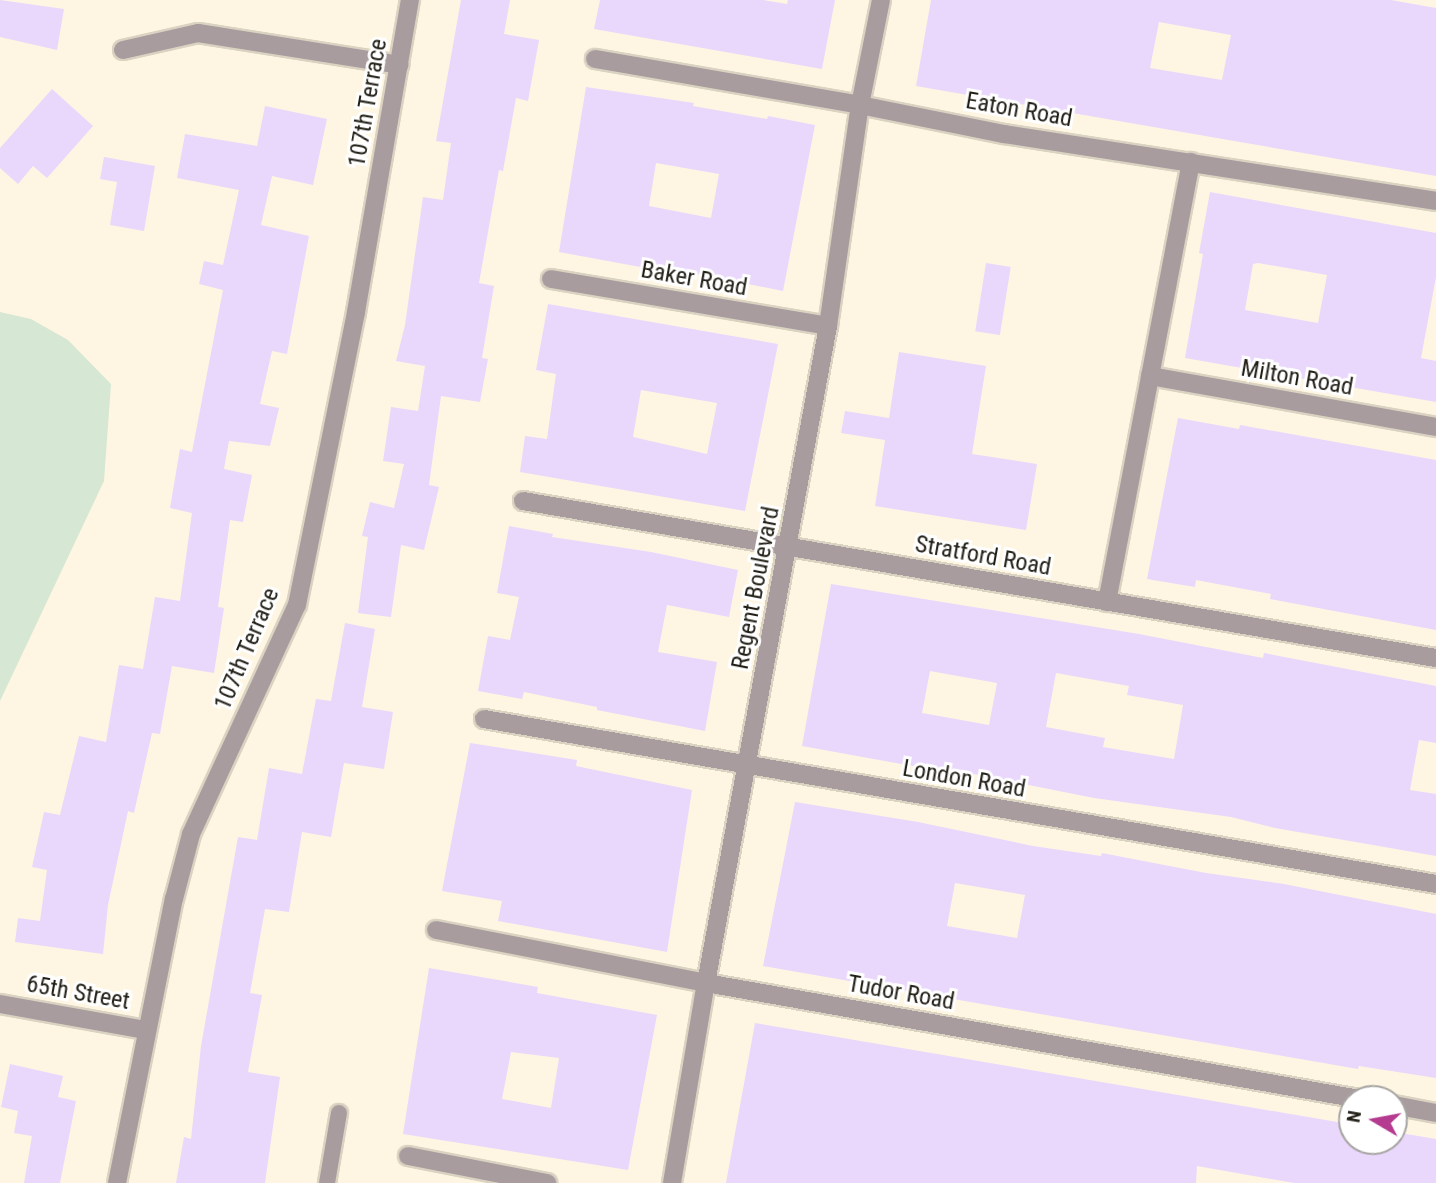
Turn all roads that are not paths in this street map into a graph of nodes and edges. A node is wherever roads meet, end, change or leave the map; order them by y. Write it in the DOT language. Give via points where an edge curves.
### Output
graph roads {
  1 [pos="410,0"];
  2 [pos="881,0"];
  3 [pos="123,50"];
  4 [pos="595,59"];
  5 [pos="400,65"];
  6 [pos="860,105"];
  7 [pos="1191,162"];
  8 [pos="1436,201"];
  9 [pos="551,279"];
  10 [pos="828,326"];
  11 [pos="1150,376"];
  12 [pos="1436,427"];
  13 [pos="523,501"];
  14 [pos="789,547"];
  15 [pos="1107,602"];
  16 [pos="1436,658"];
  17 [pos="484,719"];
  18 [pos="747,767"];
  19 [pos="1436,884"];
  20 [pos="436,930"];
  21 [pos="706,983"];
  22 [pos="0,1004"];
  23 [pos="146,1030"];
  24 [pos="1338,1095"];
  25 [pos="1408,1108"];
  26 [pos="339,1113"];
  27 [pos="1436,1113"];
  28 [pos="408,1156"];
  29 [pos="117,1183"];
  30 [pos="327,1183"];
  31 [pos="547,1183"];
  32 [pos="672,1183"];
  1 -- 5 [label="street, 107th Terrace"];
  2 -- 6 [label="street, Regent Boulevard"];
  3 -- 5 [label="street" via="198,33"];
  4 -- 6 [label="street, Eaton Road"];
  5 -- 23 [label="street, 107th Terrace" via="297,605 191,834"];
  6 -- 7 [label="street, Eaton Road" via="1004,134"];
  6 -- 10 [label="street, Regent Boulevard"];
  7 -- 8 [label="street, Eaton Road"];
  7 -- 11 [label="street"];
  9 -- 10 [label="street, Baker Road"];
  10 -- 14 [label="street, Regent Boulevard"];
  11 -- 12 [label="street, Milton Road"];
  11 -- 15 [label="street"];
  13 -- 14 [label="street, Stratford Road"];
  14 -- 15 [label="street, Stratford Road"];
  14 -- 18 [label="street, Regent Boulevard"];
  15 -- 16 [label="street, Stratford Road"];
  17 -- 18 [label="street, London Road"];
  18 -- 19 [label="street, London Road"];
  18 -- 21 [label="street, Regent Boulevard"];
  20 -- 21 [label="street, Tudor Road"];
  21 -- 24 [label="street, Tudor Road"];
  21 -- 32 [label="street, Regent Boulevard"];
  22 -- 23 [label="street, 65th Street"];
  23 -- 29 [label="street, 107th Terrace"];
  25 -- 27 [label="street"];
  26 -- 30 [label="lane"];
  28 -- 31 [label="street"];
}
